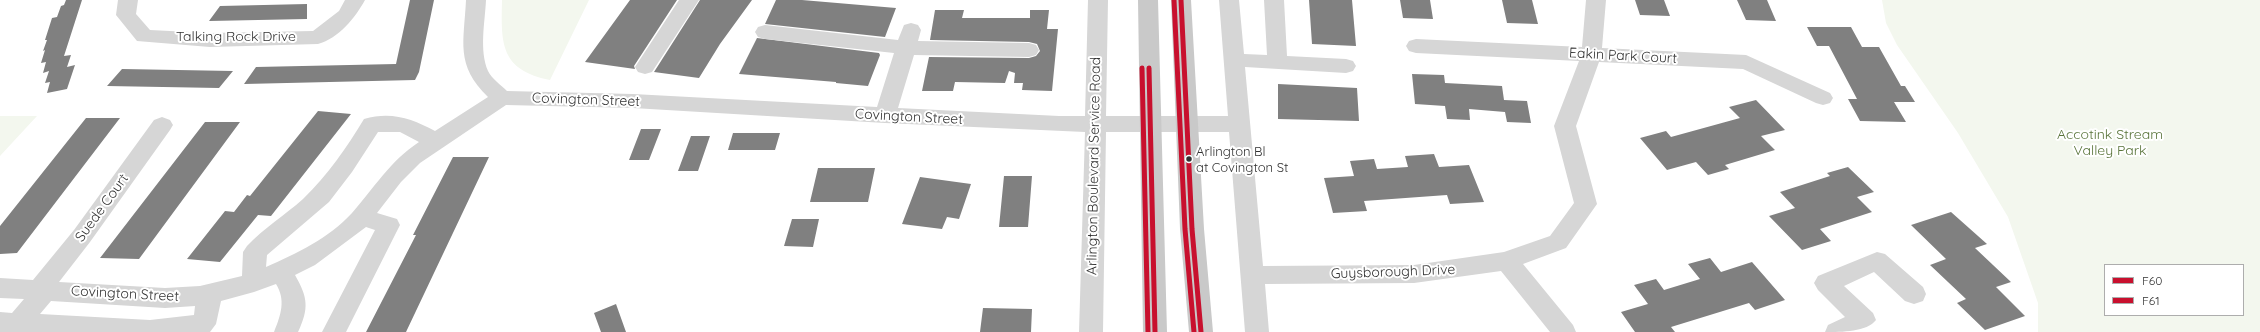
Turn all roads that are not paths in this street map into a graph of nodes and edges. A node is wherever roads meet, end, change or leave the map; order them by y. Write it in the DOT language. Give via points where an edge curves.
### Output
graph roads {
  1 [pos="128,0"];
  2 [pos="355,0"];
  3 [pos="476,0"];
  4 [pos="689,0"];
  5 [pos="1098,0"];
  6 [pos="1148,0"];
  7 [pos="1181,0"];
  8 [pos="1229,0"];
  9 [pos="1274,0"];
  10 [pos="1596,0"];
  11 [pos="765,32"];
  12 [pos="908,39"];
  13 [pos="1416,46"];
  14 [pos="1029,50"];
  15 [pos="1591,55"];
  16 [pos="1234,60"];
  17 [pos="1278,62"];
  18 [pos="1346,66"];
  19 [pos="645,67"];
  20 [pos="502,98"];
  21 [pos="1823,98"];
  22 [pos="885,116"];
  23 [pos="1095,124"];
  24 [pos="1151,124"];
  25 [pos="1186,124"];
  26 [pos="1239,124"];
  27 [pos="162,125"];
  28 [pos="435,141"];
  29 [pos="361,217"];
  30 [pos="1506,261"];
  31 [pos="281,272"];
  32 [pos="1252,274"];
  33 [pos="254,283"];
  34 [pos="0,288"];
  35 [pos="43,290"];
  36 [pos="210,294"];
  37 [pos="1914,294"];
  38 [pos="9,323"];
  39 [pos="286,332"];
  40 [pos="334,332"];
  41 [pos="1091,332"];
  42 [pos="1155,332"];
  43 [pos="1201,332"];
  44 [pos="1257,332"];
  45 [pos="1564,332"];
  46 [pos="1837,332"];
  1 -- 2 [label="street, Talking Rock Drive" via="126,15 144,36 210,40 318,37 347,15"];
  3 -- 20 [label="street" via="474,48 478,70 481,77"];
  4 -- 19 [label="street"];
  5 -- 23 [label="street, Arlington Boulevard Service Road"];
  6 -- 24 [label="main road"];
  7 -- 25 [label="main road"];
  8 -- 16 [label="street"];
  9 -- 17 [label="street"];
  10 -- 15 [label="street, Guysborough Drive"];
  11 -- 12 [label="street"];
  12 -- 14 [label="street"];
  12 -- 22 [label="street"];
  13 -- 15 [label="street, Eakin Park Court"];
  15 -- 21 [label="street, Eakin Park Court" via="1746,62"];
  15 -- 30 [label="street, Guysborough Drive" via="1565,126 1586,204 1558,242"];
  16 -- 17 [label="street"];
  16 -- 26 [label="street"];
  17 -- 18 [label="street"];
  20 -- 22 [label="street, Covington Street" via="633,101"];
  20 -- 28 [label="street, Covington Street"];
  22 -- 23 [label="street, Covington Street"];
  23 -- 24 [label="street, Covington Street"];
  23 -- 41 [label="street, Arlington Boulevard Service Road"];
  24 -- 25 [label="street, Covington Street"];
  24 -- 42 [label="main road"];
  25 -- 26 [label="street, Covington Street"];
  25 -- 43 [label="main road"];
  26 -- 32 [label="street"];
  27 -- 35 [label="street, Suede Court"];
  28 -- 29 [label="street, Covington Street" via="412,157 393,176"];
  28 -- 33 [label="street" via="404,124 372,124 340,176 311,206 267,239 255,252"];
  29 -- 31 [label="street, Covington Street" via="322,250"];
  29 -- 40 [label="street" via="389,225"];
  30 -- 32 [label="street, Guysborough Drive" via="1414,274"];
  30 -- 45 [label="street"];
  31 -- 33 [label="street, Covington Street"];
  31 -- 39 [label="street" via="293,290 296,308"];
  32 -- 44 [label="street"];
  33 -- 36 [label="street, Covington Street"];
  34 -- 35 [label="street, Covington Street"];
  35 -- 36 [label="street, Covington Street" via="165,298"];
  35 -- 38 [label="street, Suede Court"];
  36 -- 38 [label="street" via="204,324 150,330"];
  37 -- 46 [label="street" via="1877,262 1826,283 1864,320"];
}
